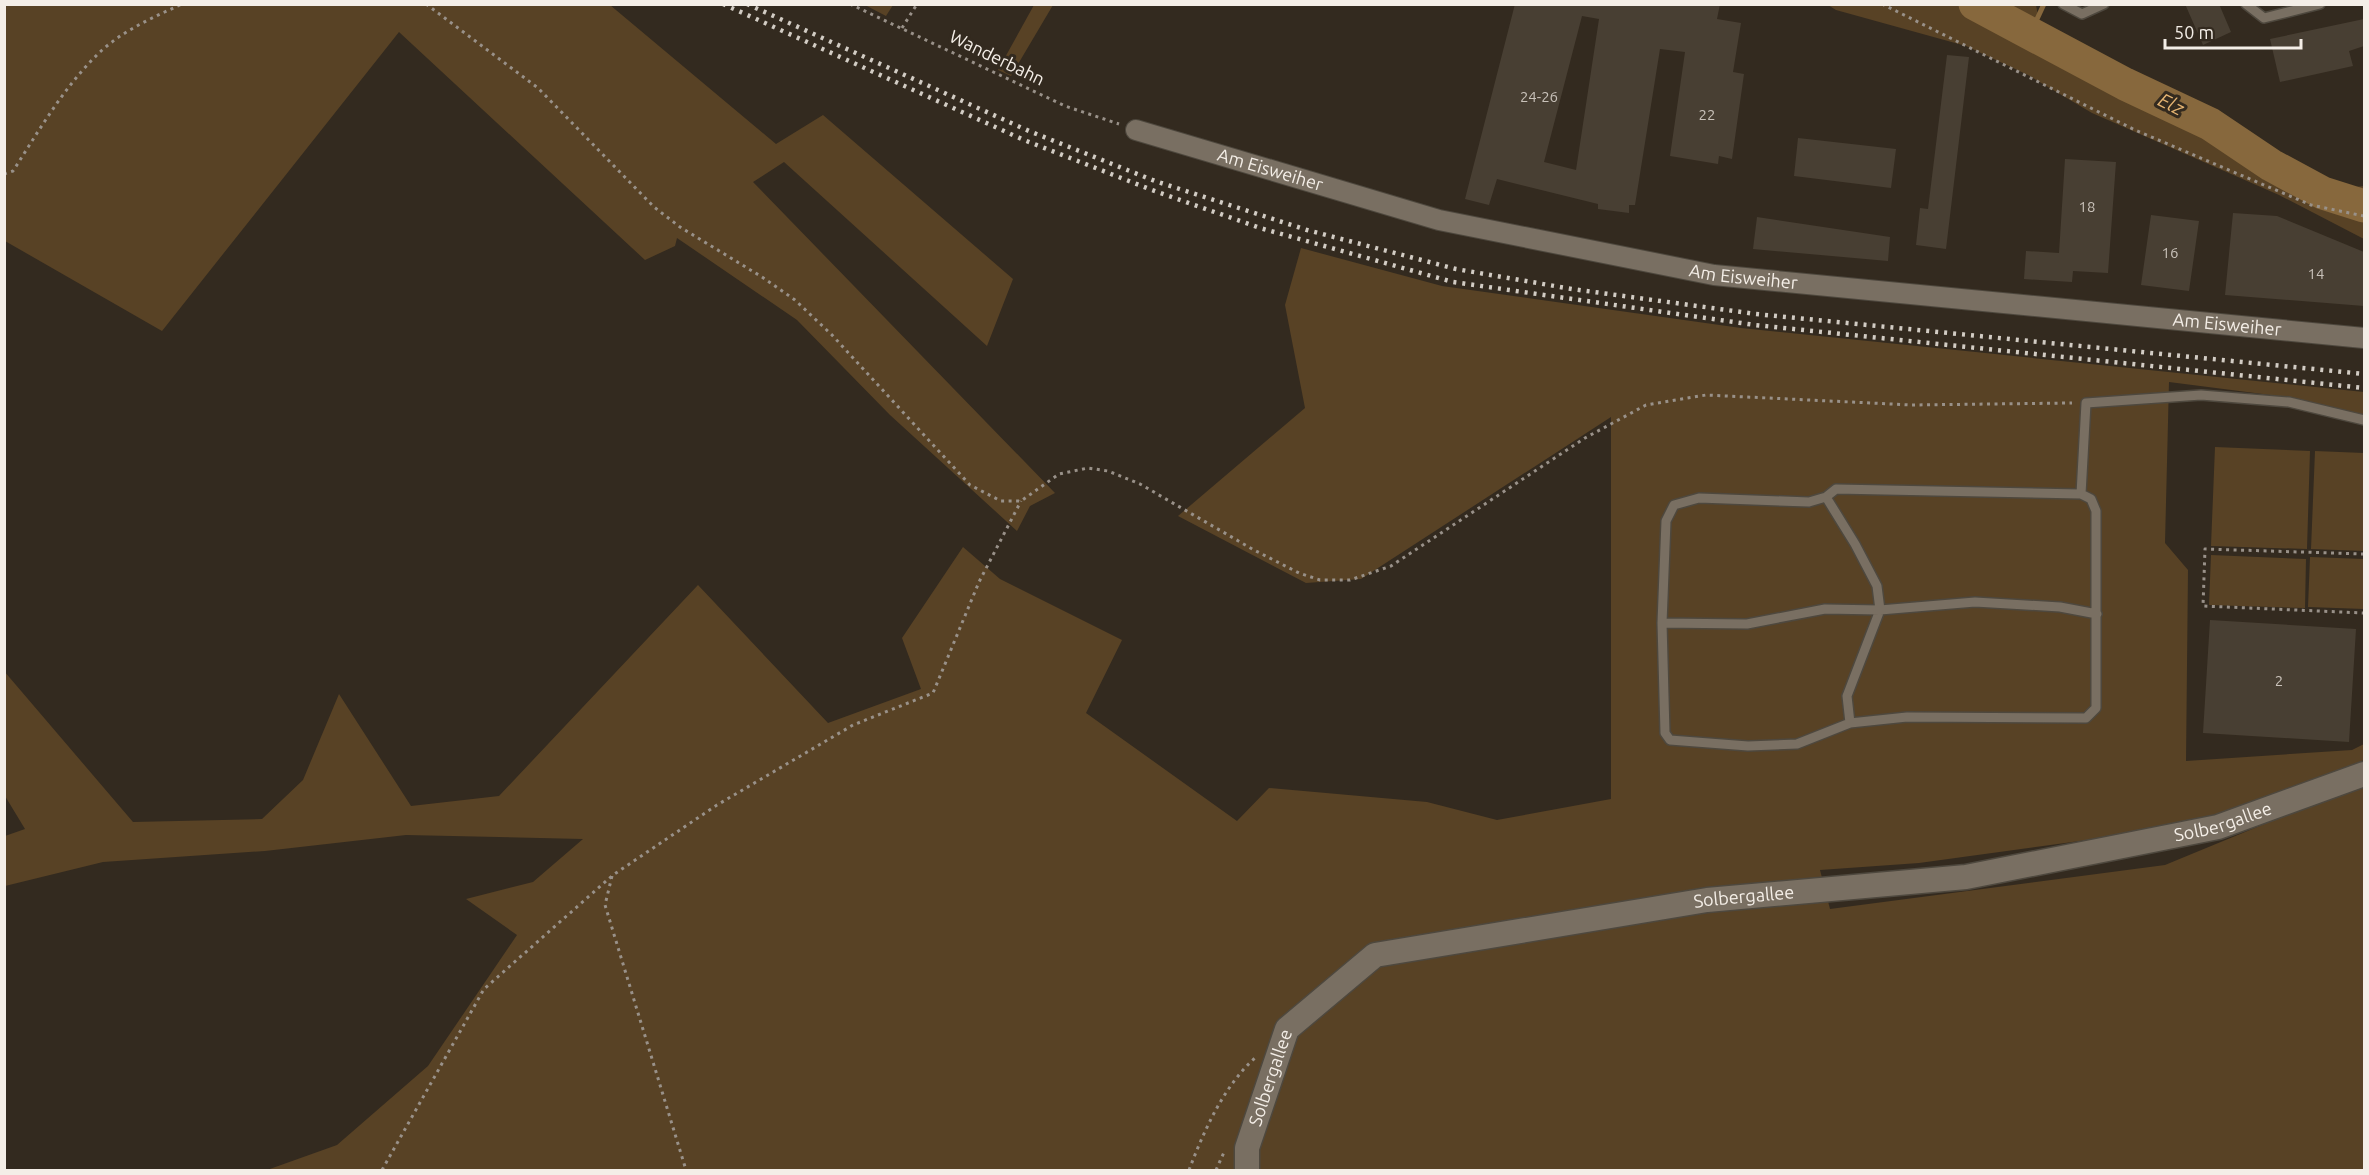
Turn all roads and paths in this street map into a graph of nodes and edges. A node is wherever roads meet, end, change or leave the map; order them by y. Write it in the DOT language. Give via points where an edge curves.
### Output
graph roads {
  1 [pos="182,4"];
  2 [pos="426,4"];
  3 [pos="850,4"];
  4 [pos="917,4"];
  5 [pos="1882,4"];
  6 [pos="2063,4"];
  7 [pos="2104,4"];
  8 [pos="2246,4"];
  9 [pos="2320,4"];
  10 [pos="902,28"];
  11 [pos="1136,130"];
  12 [pos="4,174"];
  13 [pos="2364,216"];
  14 [pos="2364,338"];
  15 [pos="2086,403"];
  16 [pos="2364,420"];
  17 [pos="2081,494"];
  18 [pos="1826,497"];
  19 [pos="1021,501"];
  20 [pos="2364,554"];
  21 [pos="1880,610"];
  22 [pos="2364,613"];
  23 [pos="2097,614"];
  24 [pos="1662,623"];
  25 [pos="1850,723"];
  26 [pos="2364,774"];
  27 [pos="613,874"];
  28 [pos="1257,1057"];
  29 [pos="382,1170"];
  30 [pos="686,1170"];
  31 [pos="1189,1170"];
  32 [pos="1247,1170"];
  1 -- 12 [label="path" via="144,21 102,50 68,86 13,171"];
  2 -- 19 [label="path" via="538,88 654,207 795,300 832,334 970,485 1001,501"];
  3 -- 10 [label="path, Wanderbahn"];
  4 -- 10 [label="path"];
  5 -- 13 [label="path" via="2135,130 2311,205"];
  6 -- 7 [label="lane" via="2082,14"];
  8 -- 9 [label="lane" via="2264,18"];
  10 -- 11 [label="path, Wanderbahn" via="1065,106"];
  11 -- 14 [label="street, Am Eisweiher" via="1439,220 1714,275"];
  15 -- 16 [label="lane" via="2201,395 2289,402"];
  15 -- 17 [label="lane"];
  15 -- 19 [label="path" via="1912,405 1706,395 1646,405 1585,438 1390,566 1350,580 1320,580 1299,573 1140,484 1108,471 1088,468 1059,474"];
  17 -- 18 [label="lane" via="1836,489"];
  17 -- 23 [label="lane" via="2091,500 2096,511"];
  18 -- 21 [label="lane" via="1877,586"];
  18 -- 24 [label="lane" via="1809,502 1699,498 1674,505 1666,521"];
  19 -- 27 [label="path" via="979,582 933,693 854,725 717,805"];
  20 -- 22 [label="path" via="2205,549 2204,606"];
  21 -- 23 [label="lane" via="1975,602 2060,607"];
  21 -- 24 [label="lane" via="1826,609 1747,624"];
  21 -- 25 [label="lane" via="1847,696"];
  23 -- 25 [label="lane" via="2096,708 2086,718 1907,717"];
  24 -- 25 [label="lane" via="1665,733 1670,740 1748,746 1797,744"];
  26 -- 32 [label="street, Solbergallee" via="2218,827 1966,877 1707,900 1375,955 1287,1029 1247,1148"];
  27 -- 29 [label="path" via="484,989"];
  27 -- 30 [label="path" via="605,905"];
  28 -- 31 [label="path" via="1241,1071 1203,1135"];
}
